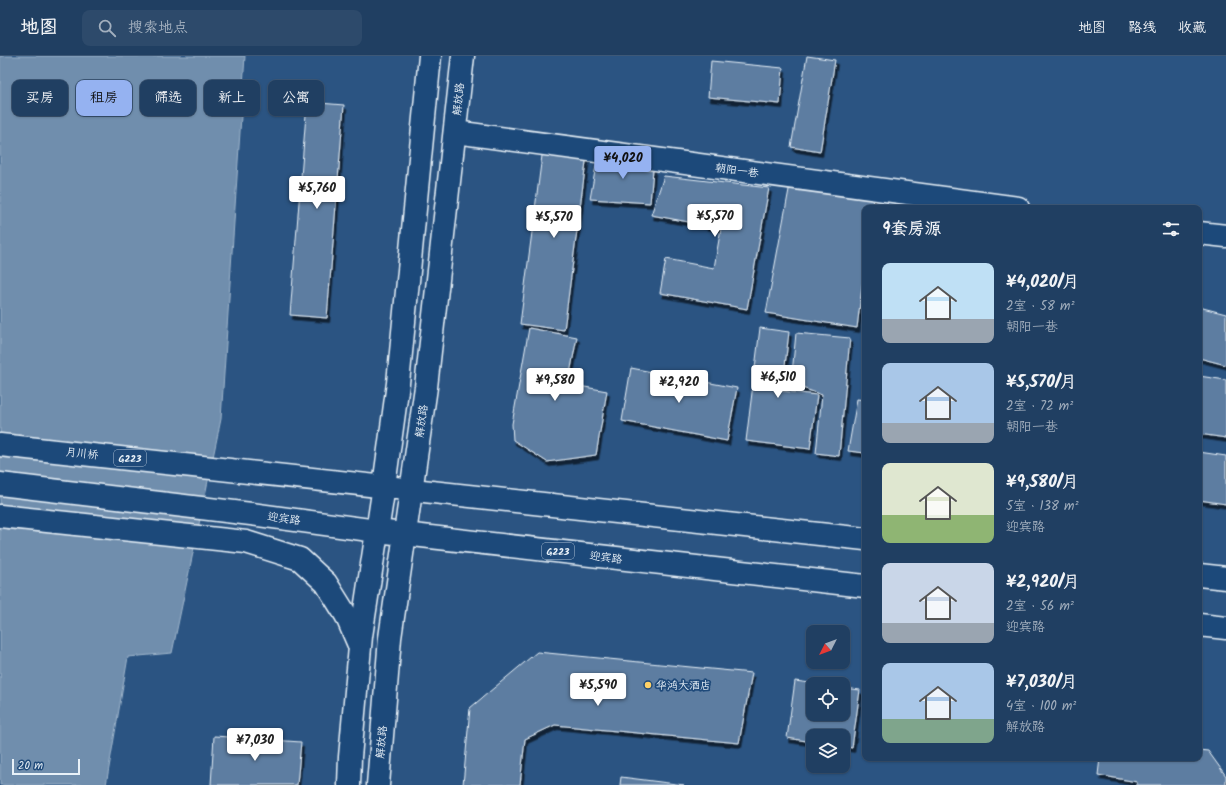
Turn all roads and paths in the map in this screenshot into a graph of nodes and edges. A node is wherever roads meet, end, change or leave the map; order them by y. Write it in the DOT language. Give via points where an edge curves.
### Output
graph roads {
  1 [pos="430,56"];
  2 [pos="463,56"];
  3 [pos="455,132"];
  4 [pos="996,205"];
  5 [pos="1202,232"];
  6 [pos="1226,236"];
  7 [pos="0,445"];
  8 [pos="0,484"];
  9 [pos="384,486"];
  10 [pos="411,489"];
  11 [pos="0,516"];
  12 [pos="377,531"];
  13 [pos="405,534"];
  14 [pos="862,539"];
  15 [pos="1202,575"];
  16 [pos="1226,578"];
  17 [pos="862,586"];
  18 [pos="1202,625"];
  19 [pos="1226,628"];
  20 [pos="360,646"];
  21 [pos="349,785"];
  22 [pos="378,785"];
  1 -- 9 [label="main road" via="398,383"];
  2 -- 3 [label="main road, 解放路"];
  3 -- 4 [label="main road, 朝阳一巷"];
  3 -- 10 [label="main road, 解放路" via="426,387"];
  5 -- 6 [label="main road"];
  7 -- 9 [label="main road, 月川桥 / G223"];
  8 -- 12 [label="main road, 迎宾路 / G223"];
  9 -- 10 [label="main road, G223"];
  9 -- 12 [label="main road"];
  10 -- 13 [label="main road, 解放路"];
  10 -- 14 [label="main road, G223"];
  11 -- 20 [label="main road" via="246,542 300,559 326,583 346,615"];
  12 -- 13 [label="main road, 迎宾路 / G223"];
  12 -- 20 [label="main road"];
  13 -- 17 [label="main road, 迎宾路 / G223"];
  13 -- 22 [label="main road, 解放路" via="390,638"];
  15 -- 16 [label="main road"];
  18 -- 19 [label="main road"];
  20 -- 21 [label="main road"];
}
